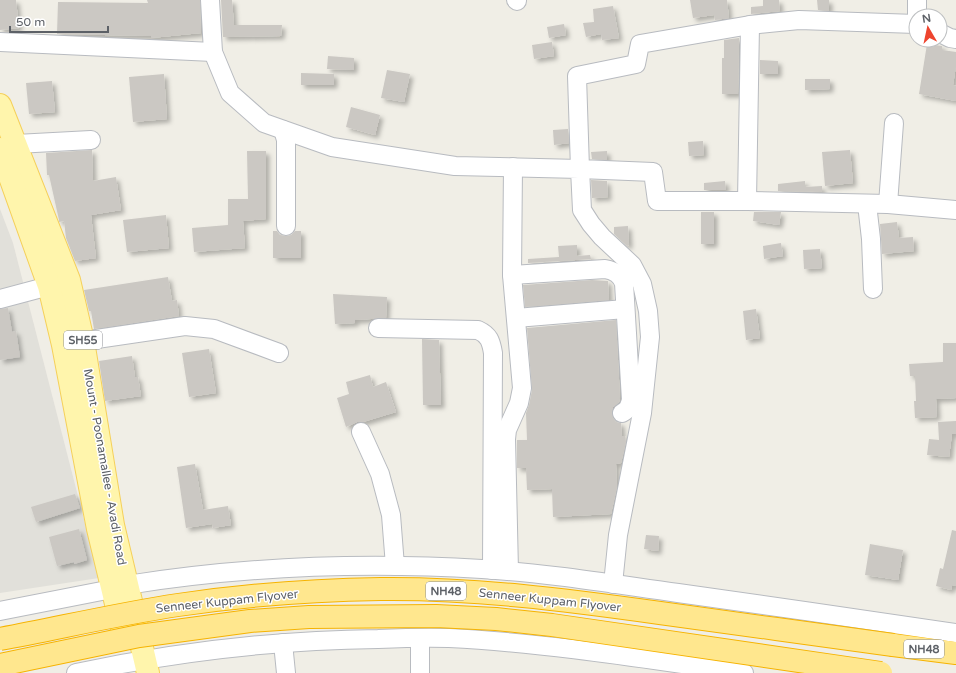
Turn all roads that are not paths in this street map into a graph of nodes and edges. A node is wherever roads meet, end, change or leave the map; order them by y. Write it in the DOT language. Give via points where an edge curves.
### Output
graph roads {
  1 [pos="210,0"];
  2 [pos="908,24"];
  3 [pos="750,25"];
  4 [pos="0,42"];
  5 [pos="213,52"];
  6 [pos="0,105"];
  7 [pos="894,123"];
  8 [pos="283,130"];
  9 [pos="91,140"];
  10 [pos="8,146"];
  11 [pos="513,167"];
  12 [pos="580,169"];
  13 [pos="747,201"];
  14 [pos="867,204"];
  15 [pos="888,204"];
  16 [pos="956,210"];
  17 [pos="286,226"];
  18 [pos="512,275"];
  19 [pos="49,286"];
  20 [pos="872,289"];
  21 [pos="0,299"];
  22 [pos="625,309"];
  23 [pos="516,318"];
  24 [pos="378,328"];
  25 [pos="83,341"];
  26 [pos="278,352"];
  27 [pos="622,413"];
  28 [pos="361,432"];
  29 [pos="395,566"];
  30 [pos="501,570"];
  31 [pos="613,584"];
  32 [pos="119,587"];
  33 [pos="0,611"];
  34 [pos="420,638"];
  35 [pos="0,639"];
  36 [pos="283,643"];
  37 [pos="956,647"];
  38 [pos="0,664"];
  39 [pos="139,667"];
  40 [pos="662,667"];
  41 [pos="76,673"];
  42 [pos="286,673"];
  43 [pos="420,673"];
  44 [pos="744,673"];
  45 [pos="881,673"];
  1 -- 5 [label="street"];
  2 -- 3 [label="street" via="799,20"];
  3 -- 12 [label="street" via="640,44 636,64 577,76"];
  3 -- 13 [label="street"];
  4 -- 5 [label="street"];
  5 -- 8 [label="street" via="230,93 264,123"];
  6 -- 10 [label="main road, Mount - Poonamallee - Avadi Road / SH55"];
  7 -- 15 [label="street"];
  8 -- 11 [label="street" via="332,147 455,166"];
  8 -- 17 [label="street" via="286,140"];
  9 -- 10 [label="street"];
  10 -- 19 [label="main road, Mount - Poonamallee - Avadi Road / SH55"];
  10 -- 25 [label="main road, Mount - Poonamallee - Avadi Road / SH55" via="69,280"];
  11 -- 12 [label="street"];
  11 -- 18 [label="street"];
  12 -- 13 [label="street" via="653,172 657,201"];
  12 -- 31 [label="street" via="582,210 602,237 632,265 642,284 648,311 650,337 642,413 618,535"];
  13 -- 14 [label="street"];
  14 -- 15 [label="street"];
  14 -- 20 [label="street"];
  15 -- 16 [label="street"];
  18 -- 22 [label="street" via="613,270 621,276 624,283"];
  18 -- 23 [label="street"];
  19 -- 21 [label="street"];
  19 -- 32 [label="main road, Mount - Poonamallee - Avadi Road / SH55" via="63,345 98,529"];
  22 -- 23 [label="street"];
  22 -- 27 [label="street" via="631,400 629,408"];
  23 -- 30 [label="street" via="522,388 519,404 507,430"];
  24 -- 30 [label="street" via="478,330 486,334 491,341"];
  25 -- 26 [label="street" via="184,326 214,329"];
  25 -- 32 [label="main road, Mount - Poonamallee - Avadi Road / SH55" via="113,525"];
  28 -- 29 [label="street" via="380,474 391,515"];
  29 -- 30 [label="street"];
  29 -- 32 [label="street" via="341,565 219,572"];
  30 -- 31 [label="street"];
  31 -- 37 [label="street"];
  32 -- 33 [label="street"];
  32 -- 39 [label="main road, Mount - Poonamallee - Avadi Road / SH55"];
  34 -- 36 [label="street"];
  34 -- 40 [label="street" via="501,641"];
  34 -- 43 [label="street"];
  35 -- 37 [label="highway, Senneer Kuppam Flyover / NH48, bridge" via="176,605 282,594 383,589 519,595"];
  36 -- 39 [label="street" via="191,653"];
  36 -- 42 [label="street"];
  38 -- 45 [label="highway, Senneer Kuppam Flyover / NH48, bridge" via="138,636 250,622 309,617 436,616 552,625"];
  39 -- 41 [label="street"];
  40 -- 44 [label="street"];
}
